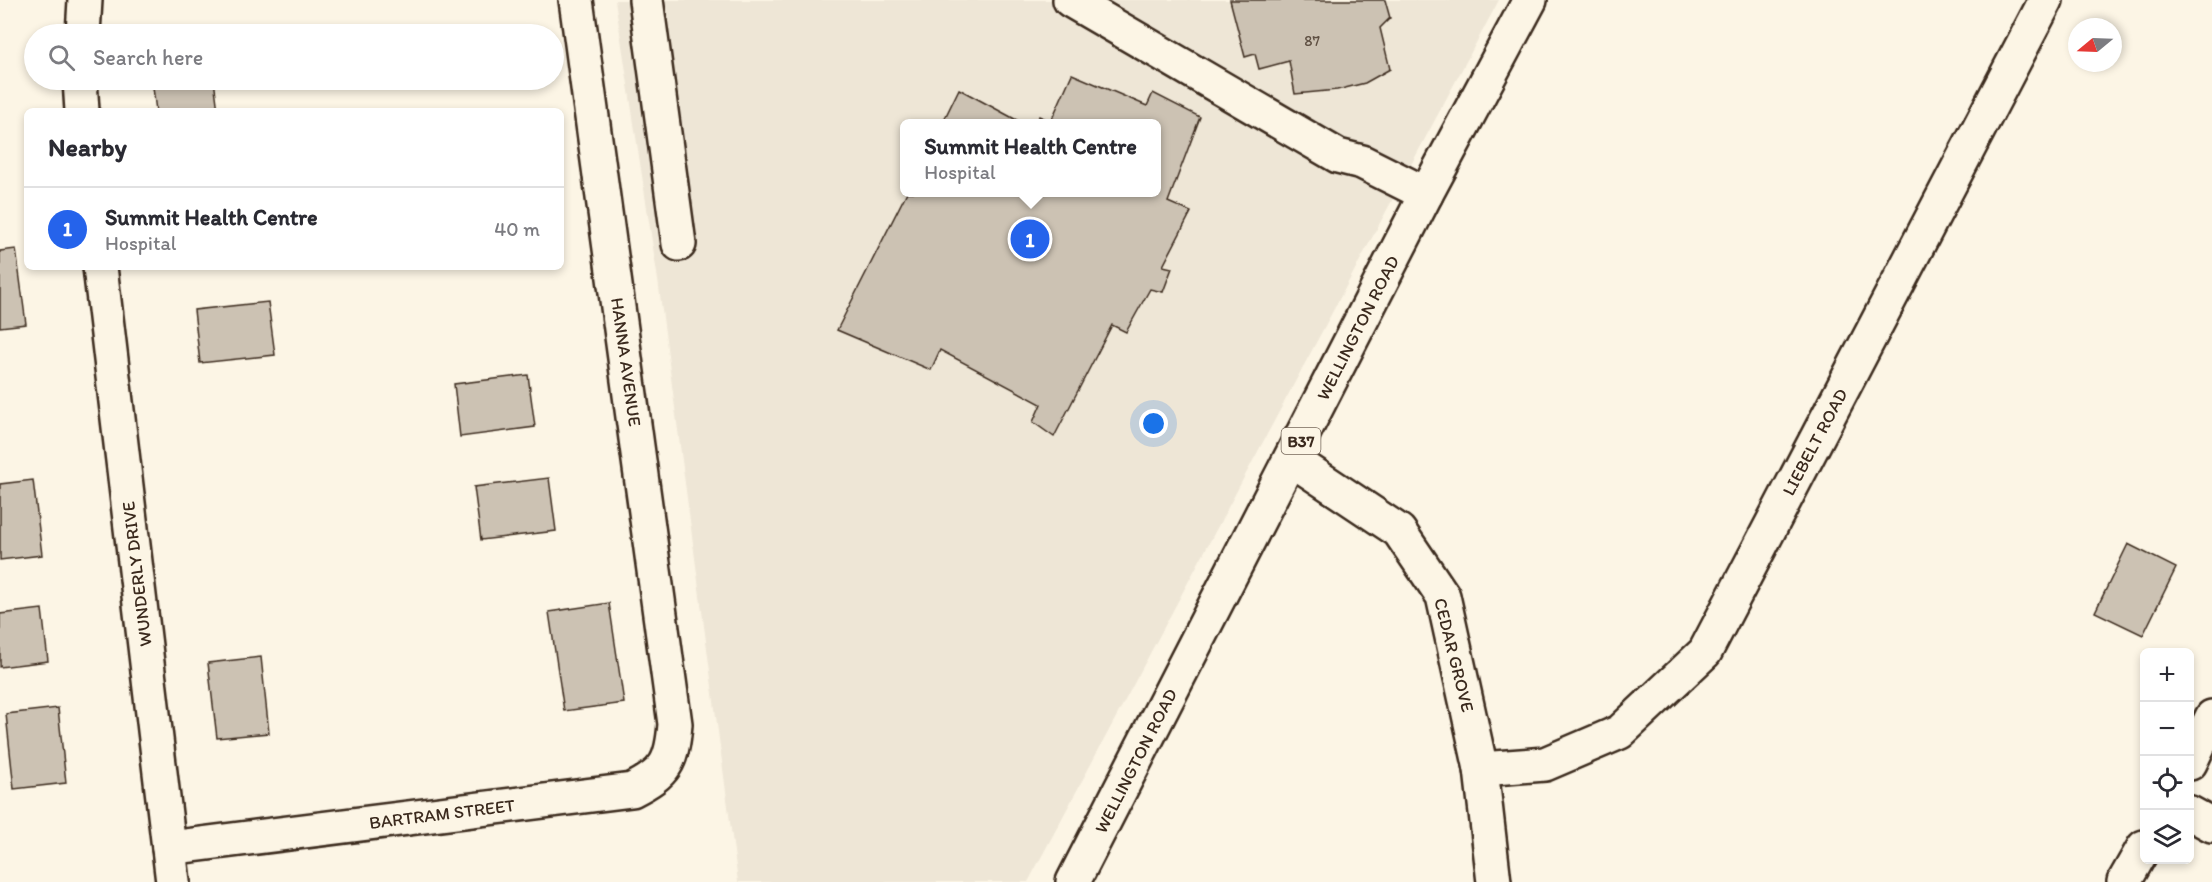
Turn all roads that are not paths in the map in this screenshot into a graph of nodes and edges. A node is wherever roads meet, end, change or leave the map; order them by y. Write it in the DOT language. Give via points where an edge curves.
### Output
graph roads {
  1 [pos="85,0"];
  2 [pos="576,0"];
  3 [pos="646,0"];
  4 [pos="1070,0"];
  5 [pos="1530,0"];
  6 [pos="2046,0"];
  7 [pos="84,24"];
  8 [pos="81,90"];
  9 [pos="82,108"];
  10 [pos="1426,194"];
  11 [pos="679,244"];
  12 [pos="100,270"];
  13 [pos="1291,459"];
  14 [pos="2212,717"];
  15 [pos="675,724"];
  16 [pos="2193,756"];
  17 [pos="1481,769"];
  18 [pos="2194,815"];
  19 [pos="2212,825"];
  20 [pos="169,848"];
  21 [pos="2140,855"];
  22 [pos="173,882"];
  23 [pos="1073,882"];
  24 [pos="1494,882"];
  25 [pos="2124,882"];
  1 -- 7 [label="street"];
  2 -- 15 [label="street, HANNA AVENUE"];
  3 -- 11 [label="street"];
  4 -- 10 [label="street" via="1338,156 1362,162"];
  5 -- 10 [label="street, WELLINGTON ROAD / B37"];
  6 -- 17 [label="street, LIEBELT ROAD" via="1706,652 1620,732 1545,764"];
  8 -- 9 [label="street"];
  10 -- 13 [label="street, WELLINGTON ROAD / B37"];
  12 -- 20 [label="street, WUNDERLY DRIVE"];
  13 -- 17 [label="street, CEDAR GROVE" via="1399,531 1443,596"];
  13 -- 23 [label="street, WELLINGTON ROAD / B37"];
  14 -- 16 [label="street"];
  15 -- 20 [label="street, BARTRAM STREET" via="674,743 662,771 632,790"];
  17 -- 24 [label="street, CEDAR GROVE"];
  18 -- 19 [label="street"];
  20 -- 22 [label="street, WUNDERLY DRIVE"];
  21 -- 25 [label="street"];
}
